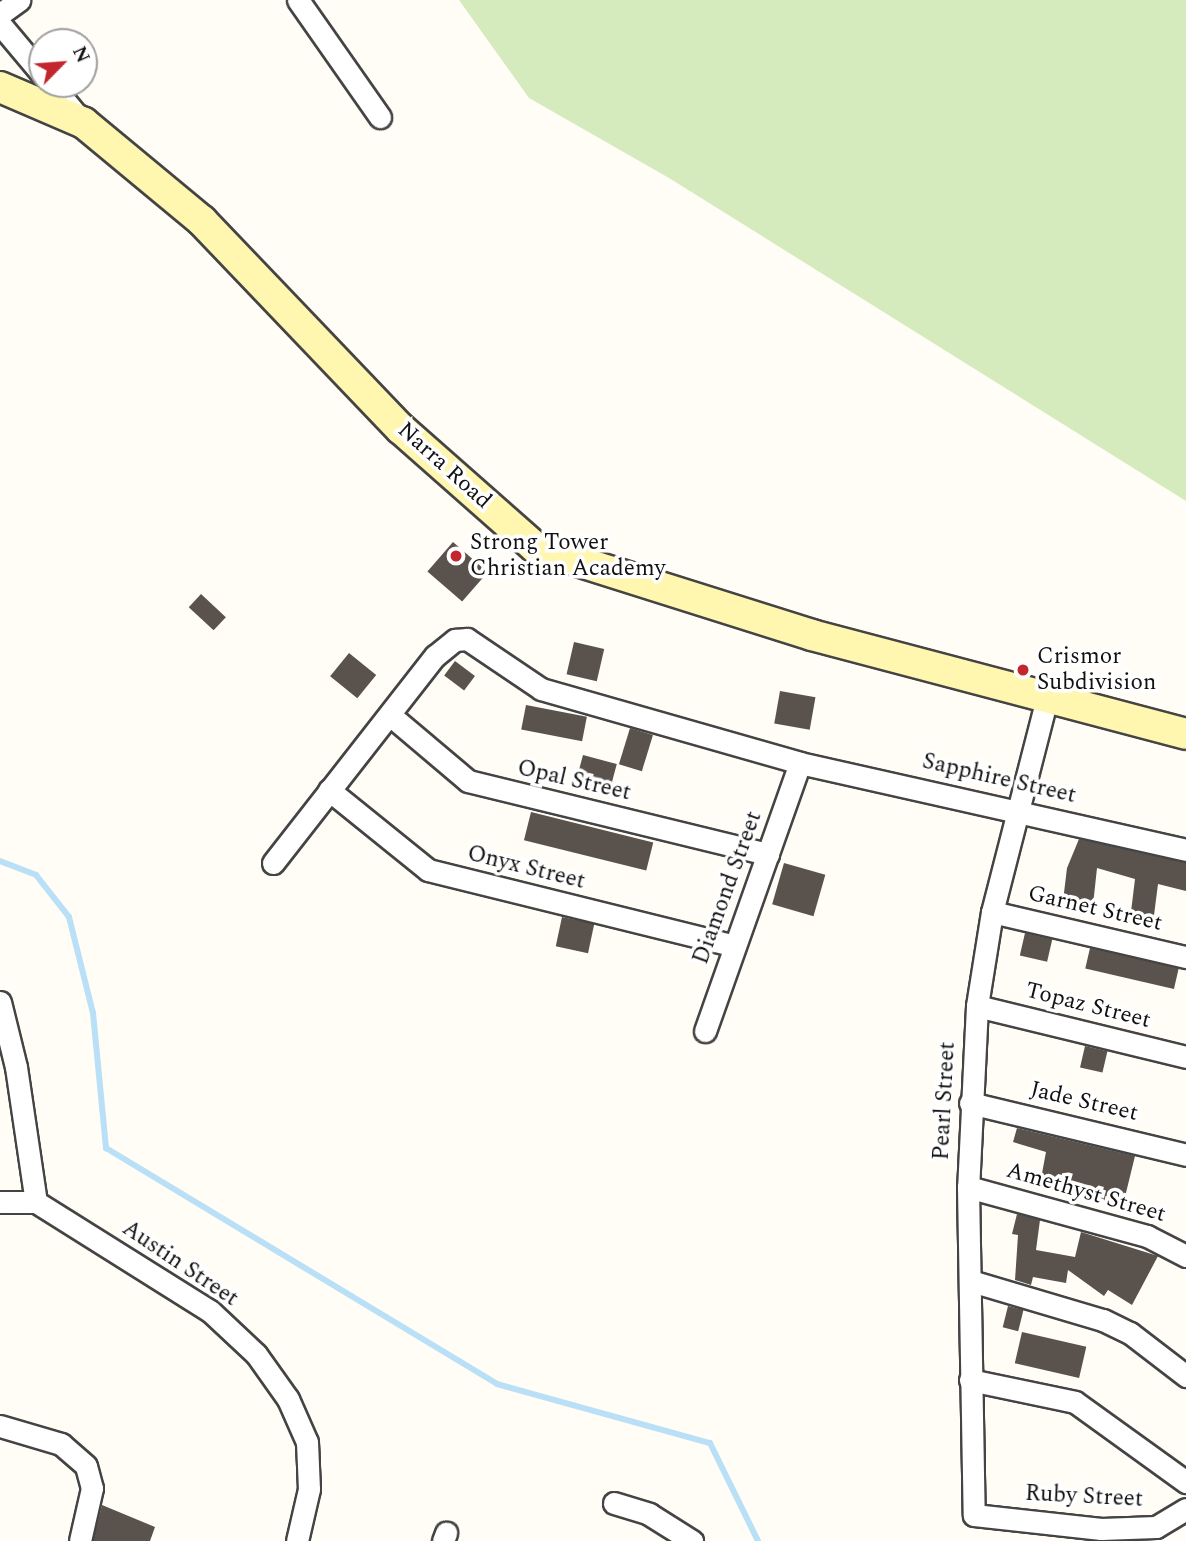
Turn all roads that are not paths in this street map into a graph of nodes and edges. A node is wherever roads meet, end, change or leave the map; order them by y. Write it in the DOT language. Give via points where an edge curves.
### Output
graph roads {
  1 [pos="19,0"];
  2 [pos="298,0"];
  3 [pos="0,14"];
  4 [pos="0,24"];
  5 [pos="28,57"];
  6 [pos="0,87"];
  7 [pos="63,98"];
  8 [pos="380,117"];
  9 [pos="84,123"];
  10 [pos="1047,698"];
  11 [pos="390,715"];
  12 [pos="1186,734"];
  13 [pos="800,763"];
  14 [pos="329,790"];
  15 [pos="1018,809"];
  16 [pos="1186,850"];
  17 [pos="768,854"];
  18 [pos="273,863"];
  19 [pos="992,912"];
  20 [pos="735,946"];
  21 [pos="1186,957"];
  22 [pos="0,1002"];
  23 [pos="976,1006"];
  24 [pos="705,1031"];
  25 [pos="1186,1057"];
  26 [pos="8,1069"];
  27 [pos="970,1102"];
  28 [pos="1186,1155"];
  29 [pos="968,1187"];
  30 [pos="0,1202"];
  31 [pos="36,1202"];
  32 [pos="1186,1256"];
  33 [pos="971,1281"];
  34 [pos="1186,1376"];
  35 [pos="970,1380"];
  36 [pos="0,1426"];
  37 [pos="1186,1482"];
  38 [pos="614,1503"];
  39 [pos="1186,1509"];
  40 [pos="974,1515"];
  41 [pos="80,1541"];
  42 [pos="297,1541"];
  43 [pos="692,1541"];
  1 -- 3 [label="street"];
  2 -- 8 [label="street"];
  4 -- 5 [label="street"];
  6 -- 9 [label="street, Narra Road"];
  7 -- 9 [label="street"];
  9 -- 10 [label="street, Narra Road" via="202,222 401,429 536,548 813,635"];
  10 -- 12 [label="street, Narra Road"];
  10 -- 15 [label="street, Pearl Street"];
  11 -- 13 [label="street, Sapphire Street" via="443,647 467,639 541,689"];
  11 -- 14 [label="street"];
  11 -- 17 [label="street, Opal Street" via="468,781"];
  13 -- 15 [label="street, Sapphire Street"];
  13 -- 17 [label="street, Diamond Street"];
  14 -- 18 [label="street"];
  14 -- 20 [label="street, Onyx Street" via="428,870"];
  15 -- 16 [label="street, Sapphire Street"];
  15 -- 19 [label="street, Pearl Street"];
  17 -- 20 [label="street, Diamond Street"];
  19 -- 21 [label="street, Garnet Street"];
  19 -- 23 [label="street, Pearl Street"];
  20 -- 24 [label="street, Diamond Street"];
  22 -- 26 [label="street"];
  23 -- 25 [label="street, Topaz Street"];
  23 -- 27 [label="street, Pearl Street"];
  26 -- 31 [label="street"];
  27 -- 28 [label="street, Jade Street"];
  27 -- 29 [label="street, Pearl Street"];
  29 -- 32 [label="street, Amethyst Street" via="1147,1236"];
  29 -- 33 [label="street, Pearl Street"];
  30 -- 31 [label="street"];
  31 -- 42 [label="street, Austin Street" via="210,1311 256,1354 288,1399 307,1442 309,1489"];
  33 -- 34 [label="street" via="1103,1320 1130,1333"];
  33 -- 35 [label="street, Pearl Street"];
  35 -- 37 [label="street" via="1075,1402"];
  35 -- 40 [label="street, Pearl Street"];
  36 -- 41 [label="street" via="61,1444 86,1466 92,1488"];
  38 -- 43 [label="street" via="649,1514"];
  39 -- 40 [label="street, Ruby Street" via="1156,1527 1101,1529"];
}
